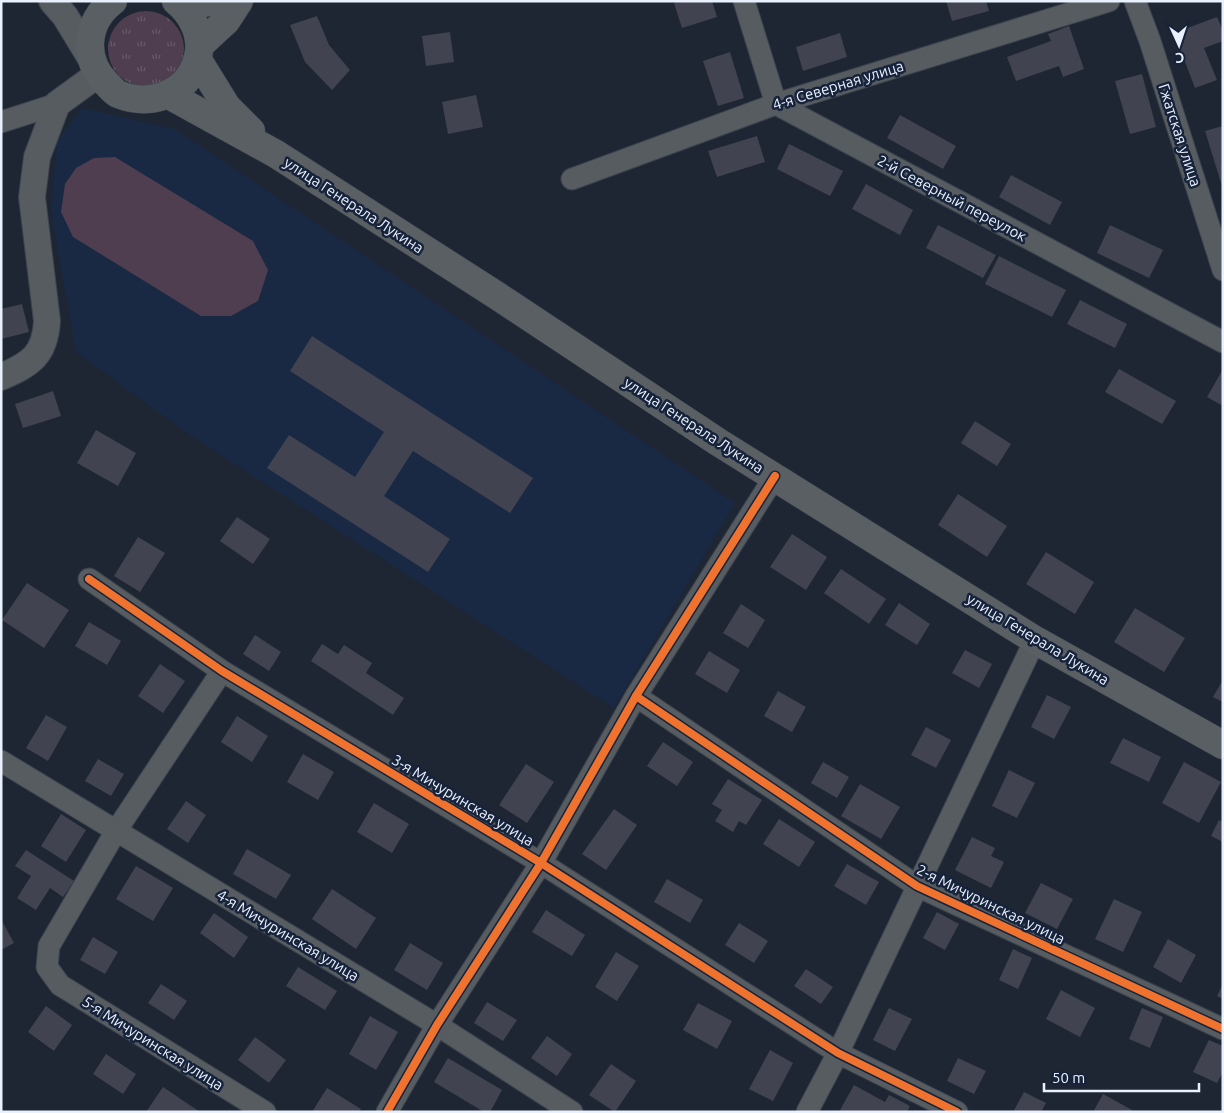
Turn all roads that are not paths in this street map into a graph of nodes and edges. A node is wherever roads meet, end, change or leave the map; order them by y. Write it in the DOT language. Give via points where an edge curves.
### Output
graph roads {
  1 [pos="52,1"];
  2 [pos="113,1"];
  3 [pos="217,1"];
  4 [pos="240,1"];
  5 [pos="744,1"];
  6 [pos="1109,1"];
  7 [pos="1135,1"];
  8 [pos="180,4"];
  9 [pos="199,53"];
  10 [pos="94,66"];
  11 [pos="169,95"];
  12 [pos="57,104"];
  13 [pos="776,104"];
  14 [pos="1,122"];
  15 [pos="276,154"];
  16 [pos="572,179"];
  17 [pos="1223,270"];
  18 [pos="1223,342"];
  19 [pos="1,377"];
  20 [pos="775,476"];
  21 [pos="89,579"];
  22 [pos="1036,640"];
  23 [pos="222,671"];
  24 [pos="636,696"];
  25 [pos="1223,745"];
  26 [pos="1,760"];
  27 [pos="116,831"];
  28 [pos="541,863"];
  29 [pos="917,886"];
  30 [pos="437,1025"];
  31 [pos="1223,1029"];
  32 [pos="838,1053"];
  33 [pos="265,1112"];
  34 [pos="387,1112"];
  35 [pos="572,1112"];
  36 [pos="807,1112"];
  37 [pos="957,1112"];
  1 -- 10 [label="street" via="65,16"];
  2 -- 10 [label="main road" via="94,22 89,39"];
  3 -- 8 [label="main road"];
  4 -- 9 [label="main road"];
  5 -- 13 [label="street"];
  6 -- 13 [label="street, 4-я Северная улица"];
  7 -- 17 [label="street, Гжатская улица"];
  8 -- 9 [label="main road, улица Генерала Лукина" via="195,24"];
  9 -- 11 [label="main road" via="187,81"];
  9 -- 15 [label="main road, улица Генерала Лукина" via="235,117"];
  10 -- 11 [label="main road" via="116,94 143,101"];
  10 -- 12 [label="street"];
  11 -- 15 [label="main road, улица Генерала Лукина"];
  12 -- 14 [label="street"];
  12 -- 19 [label="street" via="37,157 32,197 47,321 46,341 27,363"];
  13 -- 16 [label="street, 4-я Северная улица"];
  13 -- 18 [label="street, 2-й Северный переулок"];
  15 -- 20 [label="main road, улица Генерала Лукина"];
  20 -- 22 [label="main road, улица Генерала Лукина"];
  20 -- 24 [label="street"];
  21 -- 23 [label="street, 3-я Мичуринская улица"];
  22 -- 25 [label="main road, улица Генерала Лукина"];
  22 -- 29 [label="street"];
  23 -- 27 [label="street"];
  23 -- 28 [label="street, 3-я Мичуринская улица"];
  24 -- 28 [label="street"];
  24 -- 29 [label="street, 2-я Мичуринская улица"];
  26 -- 27 [label="street, 4-я Мичуринская улица"];
  27 -- 30 [label="street, 4-я Мичуринская улица"];
  27 -- 33 [label="street, 5-я Мичуринская улица" via="49,946 47,967 60,985"];
  28 -- 30 [label="street"];
  28 -- 32 [label="street, 3-я Мичуринская улица"];
  29 -- 31 [label="street, 2-я Мичуринская улица"];
  29 -- 32 [label="street"];
  30 -- 34 [label="street"];
  30 -- 35 [label="street, 4-я Мичуринская улица"];
  32 -- 36 [label="street"];
  32 -- 37 [label="street, 3-я Мичуринская улица"];
}
